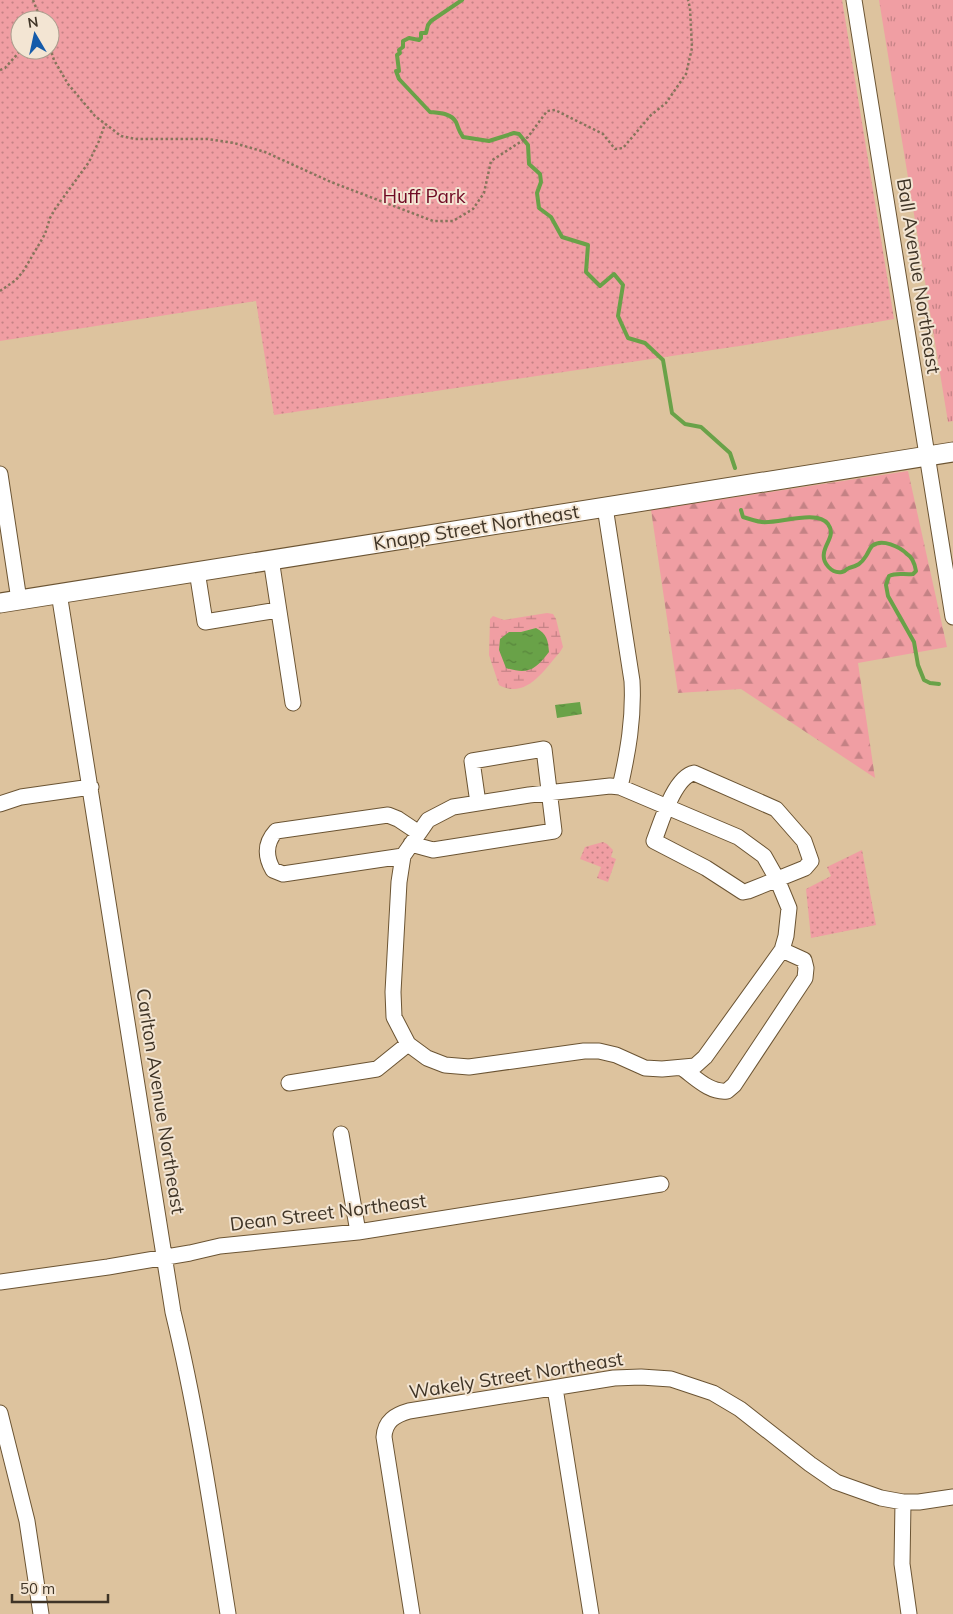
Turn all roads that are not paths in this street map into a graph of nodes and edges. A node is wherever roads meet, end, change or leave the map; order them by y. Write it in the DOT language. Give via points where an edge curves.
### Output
graph roads {
  1 [pos="854,0"];
  2 [pos="953,452"];
  3 [pos="928,457"];
  4 [pos="0,474"];
  5 [pos="604,507"];
  6 [pos="271,559"];
  7 [pos="197,571"];
  8 [pos="59,593"];
  9 [pos="19,600"];
  10 [pos="0,603"];
  11 [pos="278,610"];
  12 [pos="953,617"];
  13 [pos="293,703"];
  14 [pos="90,787"];
  15 [pos="620,788"];
  16 [pos="550,793"];
  17 [pos="478,803"];
  18 [pos="0,804"];
  19 [pos="667,807"];
  20 [pos="411,845"];
  21 [pos="777,879"];
  22 [pos="782,950"];
  23 [pos="408,1044"];
  24 [pos="682,1068"];
  25 [pos="289,1083"];
  26 [pos="341,1134"];
  27 [pos="661,1184"];
  28 [pos="358,1232"];
  29 [pos="165,1256"];
  30 [pos="0,1282"];
  31 [pos="556,1388"];
  32 [pos="0,1413"];
  33 [pos="953,1497"];
  34 [pos="902,1502"];
  35 [pos="40,1614"];
  36 [pos="228,1614"];
  37 [pos="412,1614"];
  38 [pos="591,1614"];
  39 [pos="909,1614"];
  1 -- 3 [label="street, Ball Avenue Northeast"];
  2 -- 3 [label="main road, Knapp Street Northeast"];
  3 -- 5 [label="main road, Knapp Street Northeast"];
  3 -- 12 [label="street, Ball Avenue Northeast"];
  4 -- 9 [label="street"];
  5 -- 6 [label="main road, Knapp Street Northeast"];
  5 -- 15 [label="street" via="632,681 629,751"];
  6 -- 7 [label="main road, Knapp Street Northeast"];
  6 -- 11 [label="street"];
  7 -- 8 [label="main road, Knapp Street Northeast"];
  7 -- 11 [label="street" via="205,622"];
  8 -- 9 [label="main road, Knapp Street Northeast"];
  8 -- 14 [label="street, Carlton Avenue Northeast"];
  9 -- 10 [label="main road, Knapp Street Northeast"];
  11 -- 13 [label="street"];
  14 -- 18 [label="street" via="21,797"];
  14 -- 29 [label="street, Carlton Avenue Northeast"];
  15 -- 16 [label="street" via="610,786"];
  15 -- 19 [label="street"];
  16 -- 17 [label="street"];
  16 -- 17 [label="street" via="544,749 472,760"];
  16 -- 20 [label="street" via="554,831 433,850"];
  17 -- 20 [label="street" via="453,807 428,820"];
  19 -- 21 [label="street" via="738,837 764,856"];
  19 -- 21 [label="street" via="654,841 743,892"];
  19 -- 21 [label="street" via="682,779 694,774 776,809 804,841 812,861 805,868"];
  20 -- 20 [label="street" via="398,819 388,815 276,831 267,845 269,863 273,870 283,874"];
  20 -- 23 [label="street" via="398,882 393,992 394,1017"];
  21 -- 22 [label="street" via="789,908"];
  22 -- 24 [label="street" via="705,1057 695,1066"];
  22 -- 24 [label="street" via="804,960 805,978 734,1084 722,1092 710,1088"];
  23 -- 24 [label="street" via="426,1058 445,1065 470,1067 584,1051 616,1055 645,1068"];
  23 -- 25 [label="street" via="377,1069"];
  26 -- 28 [label="street"];
  27 -- 28 [label="street, Dean Street Northeast"];
  28 -- 29 [label="street, Dean Street Northeast" via="220,1246"];
  29 -- 30 [label="street, Dean Street Northeast"];
  29 -- 36 [label="street, Carlton Avenue Northeast"];
  31 -- 34 [label="street, Wakely Street Northeast" via="627,1377 671,1380 700,1388 740,1409 836,1482 880,1498"];
  31 -- 37 [label="street, Wakely Street Northeast" via="409,1411 396,1415 386,1427 384,1437"];
  31 -- 38 [label="street"];
  32 -- 35 [label="street" via="27,1521"];
  33 -- 34 [label="street, Wakely Street Northeast"];
  34 -- 39 [label="street" via="902,1564"];
}
